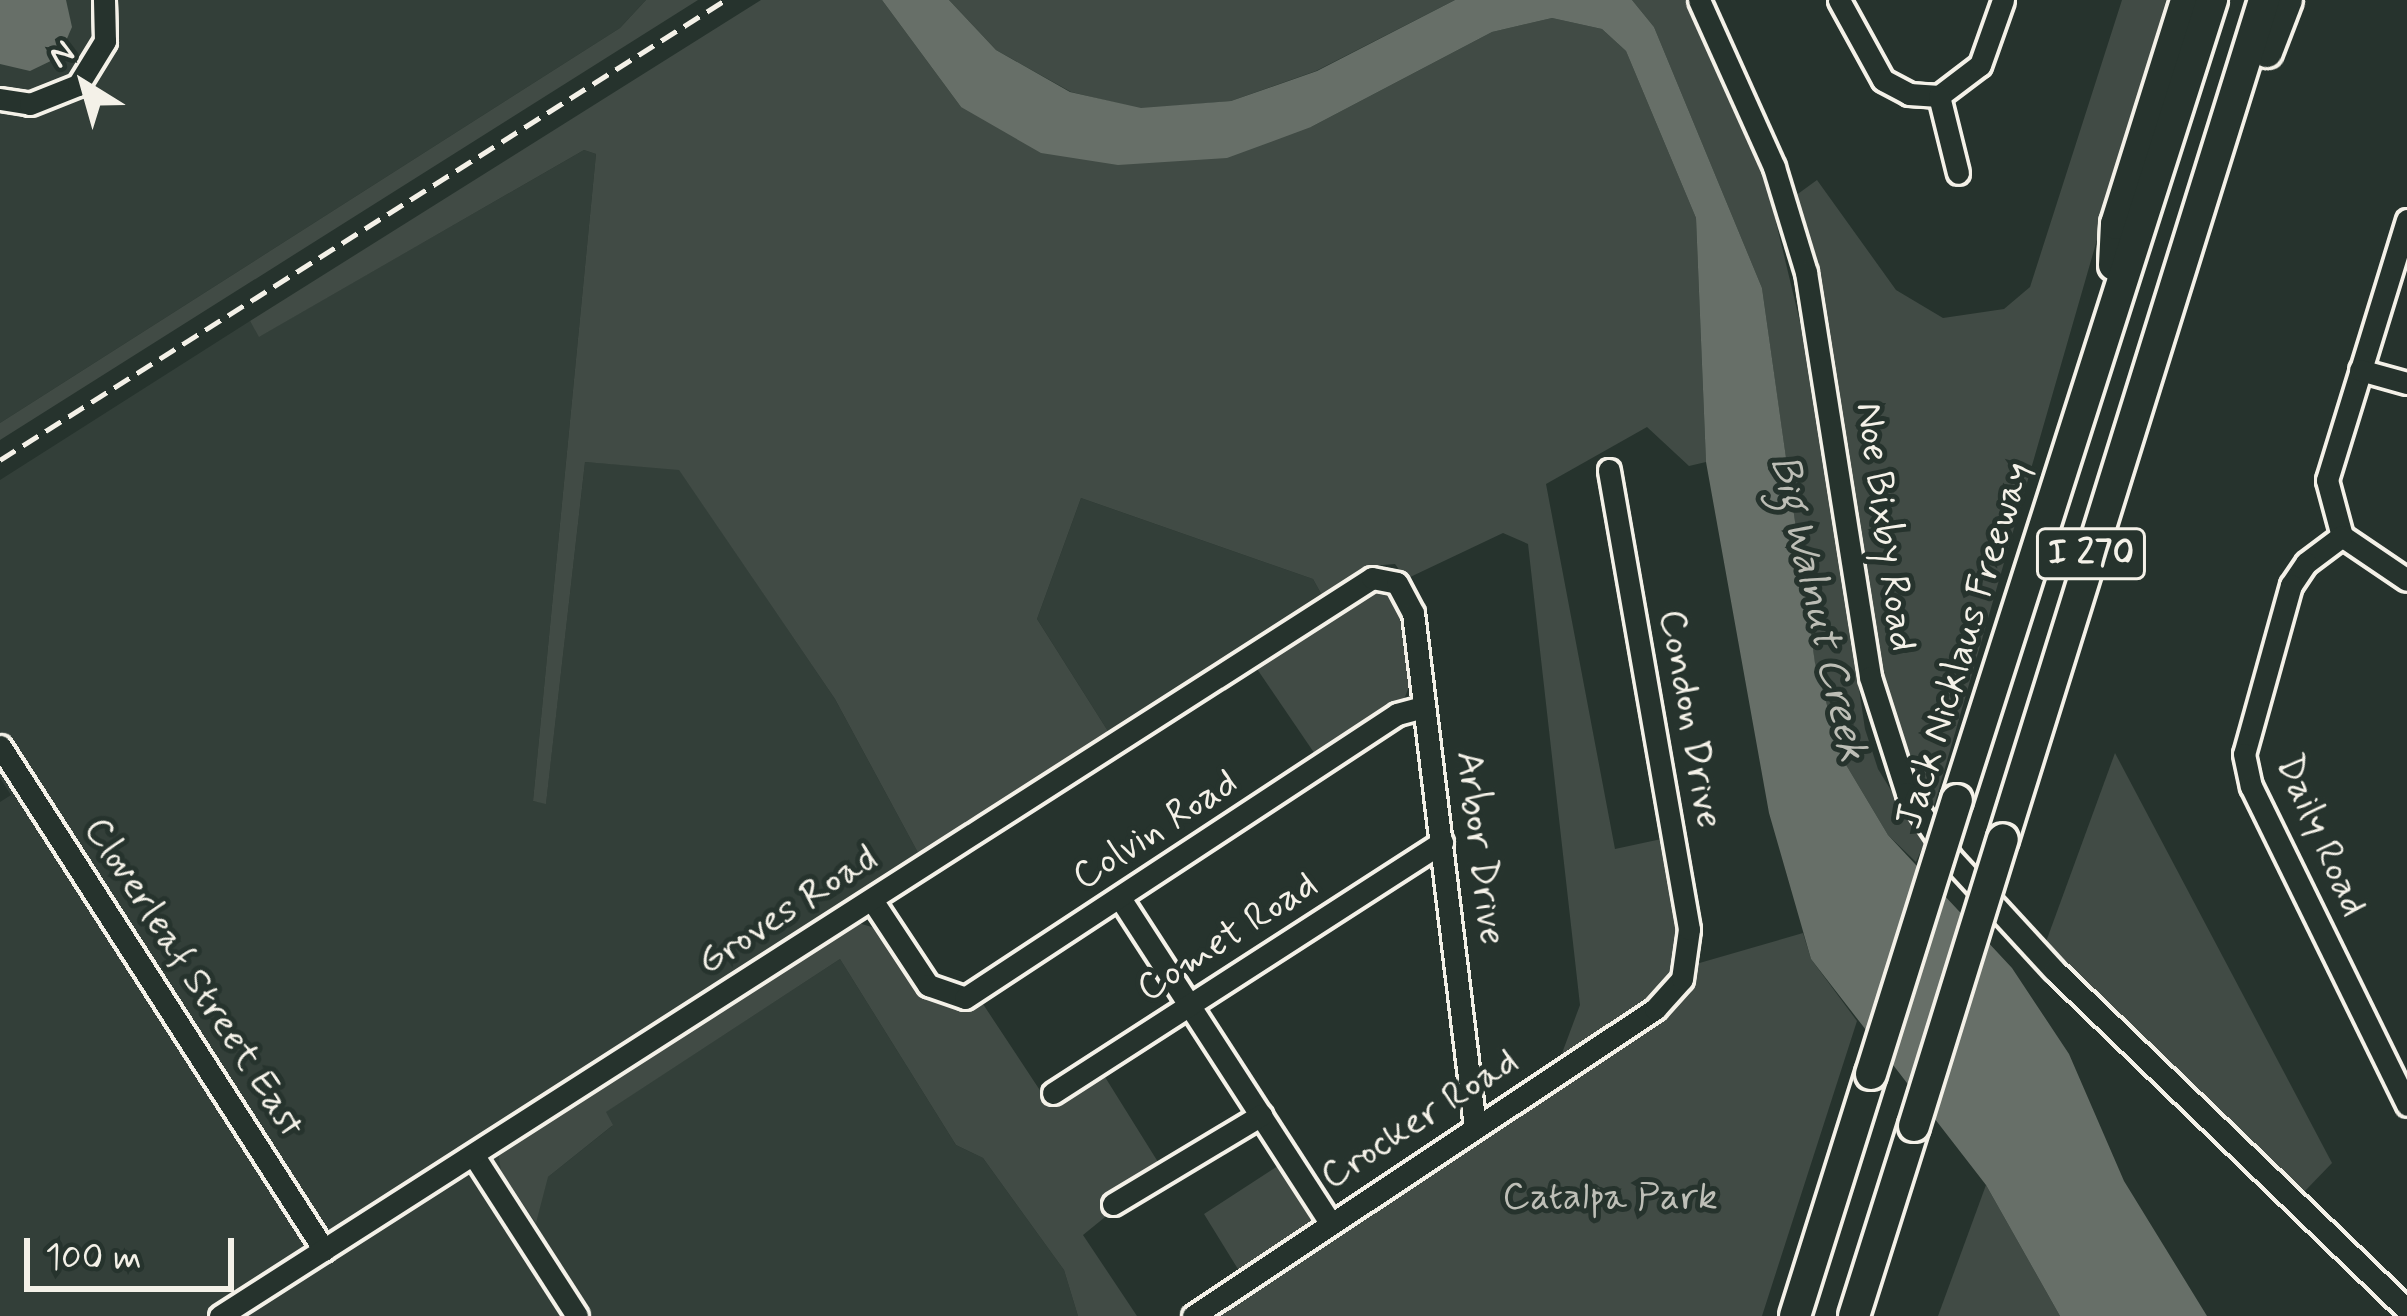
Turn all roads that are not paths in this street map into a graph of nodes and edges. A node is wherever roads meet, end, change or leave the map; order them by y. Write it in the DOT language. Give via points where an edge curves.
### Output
graph roads {
  1 [pos="104,0"];
  2 [pos="1699,0"];
  3 [pos="1839,0"];
  4 [pos="2003,0"];
  5 [pos="2186,0"];
  6 [pos="2212,0"];
  7 [pos="2264,0"];
  8 [pos="2288,0"];
  9 [pos="1939,96"];
  10 [pos="0,99"];
  11 [pos="1958,173"];
  12 [pos="2407,220"];
  13 [pos="2182,270"];
  14 [pos="2113,305"];
  15 [pos="2360,370"];
  16 [pos="2407,383"];
  17 [pos="1609,470"];
  18 [pos="2342,536"];
  19 [pos="2407,580"];
  20 [pos="1397,583"];
  21 [pos="1424,707"];
  22 [pos="0,746"];
  23 [pos="1442,842"];
  24 [pos="1120,898"];
  25 [pos="872,900"];
  26 [pos="1682,979"];
  27 [pos="1190,1005"];
  28 [pos="1054,1093"];
  29 [pos="2407,1105"];
  30 [pos="1261,1115"];
  31 [pos="1475,1127"];
  32 [pos="474,1156"];
  33 [pos="1113,1204"];
  34 [pos="1330,1221"];
  35 [pos="324,1250"];
  36 [pos="2405,1305"];
  37 [pos="220,1316"];
  38 [pos="577,1316"];
  39 [pos="1193,1316"];
  40 [pos="1795,1316"];
  41 [pos="1854,1316"];
  1 -- 10 [label="street" via="105,41 78,85 30,104"];
  2 -- 36 [label="street, Noe Bixby Road" via="1774,167 1806,272 1870,677 1907,793 1951,858 2054,970"];
  3 -- 9 [label="street" via="1883,80 1909,94"];
  4 -- 9 [label="street" via="1980,65"];
  5 -- 14 [label="highway" via="2116,224"];
  6 -- 14 [label="highway, Jack Nicklaus Freeway / I 270"];
  7 -- 13 [label="highway, I 270"];
  8 -- 13 [label="highway"];
  9 -- 11 [label="street"];
  12 -- 15 [label="street"];
  13 -- 41 [label="highway, I 270, bridge"];
  14 -- 40 [label="highway, Jack Nicklaus Freeway / I 270, bridge"];
  15 -- 16 [label="street"];
  15 -- 18 [label="street" via="2327,480"];
  17 -- 26 [label="street, Condon Drive" via="1689,929"];
  18 -- 19 [label="street"];
  18 -- 29 [label="street, Daily Road" via="2291,585 2244,754 2251,785"];
  20 -- 21 [label="street, Arbor Drive" via="1413,613"];
  20 -- 25 [label="street, Groves Road" via="1363,581"];
  21 -- 23 [label="street, Arbor Drive"];
  21 -- 24 [label="street, Colvin Road" via="1397,714"];
  22 -- 35 [label="street, Cloverleaf Street East"];
  23 -- 27 [label="street, Comet Road"];
  23 -- 31 [label="street, Arbor Drive"];
  24 -- 25 [label="street, Colvin Road" via="965,998 928,985"];
  24 -- 27 [label="street"];
  25 -- 32 [label="street, Groves Road"];
  26 -- 31 [label="street, Crocker Road" via="1655,1009"];
  27 -- 28 [label="street, Comet Road"];
  27 -- 30 [label="street"];
  30 -- 33 [label="street"];
  30 -- 34 [label="street"];
  31 -- 34 [label="street, Crocker Road"];
  32 -- 35 [label="street, Groves Road"];
  32 -- 38 [label="street"];
  34 -- 39 [label="street, Crocker Road"];
  35 -- 37 [label="street, Groves Road"];
}
